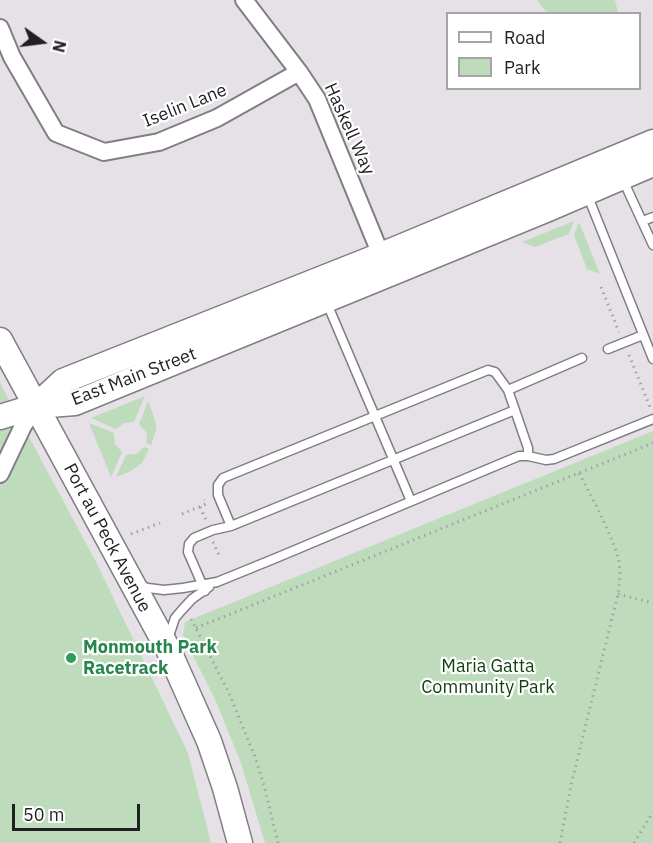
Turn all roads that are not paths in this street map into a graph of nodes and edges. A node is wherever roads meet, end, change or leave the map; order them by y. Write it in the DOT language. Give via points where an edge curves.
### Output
graph roads {
  1 [pos="244,0"];
  2 [pos="0,28"];
  3 [pos="299,72"];
  4 [pos="653,142"];
  5 [pos="653,164"];
  6 [pos="617,168"];
  7 [pos="587,193"];
  8 [pos="653,217"];
  9 [pos="643,221"];
  10 [pos="653,245"];
  11 [pos="381,255"];
  12 [pos="326,301"];
  13 [pos="643,335"];
  14 [pos="0,340"];
  15 [pos="608,349"];
  16 [pos="582,358"];
  17 [pos="653,359"];
  18 [pos="508,390"];
  19 [pos="36,406"];
  20 [pos="515,410"];
  21 [pos="374,416"];
  22 [pos="0,417"];
  23 [pos="653,419"];
  24 [pos="528,456"];
  25 [pos="393,459"];
  26 [pos="0,474"];
  27 [pos="411,501"];
  28 [pos="231,526"];
  29 [pos="193,563"];
  30 [pos="131,582"];
  31 [pos="203,588"];
  32 [pos="171,590"];
  33 [pos="168,649"];
  34 [pos="240,843"];
  1 -- 3 [label="street, Haskell Way"];
  2 -- 3 [label="street, Iselin Lane" via="12,57 56,133 104,152 159,142 217,118"];
  3 -- 11 [label="street, Haskell Way" via="317,99"];
  4 -- 6 [label="main road, East Main Street"];
  5 -- 6 [label="main road, East Main Street"];
  6 -- 7 [label="main road, East Main Street"];
  6 -- 9 [label="lane"];
  6 -- 11 [label="main road, East Main Street"];
  7 -- 12 [label="main road, East Main Street"];
  7 -- 13 [label="lane"];
  8 -- 9 [label="lane"];
  9 -- 10 [label="lane"];
  11 -- 19 [label="main road, East Main Street" via="63,381"];
  12 -- 19 [label="main road, East Main Street" via="75,403"];
  12 -- 21 [label="lane"];
  13 -- 15 [label="lane"];
  13 -- 17 [label="lane"];
  14 -- 19 [label="main road, Port au Peck Avenue"];
  16 -- 18 [label="lane"];
  18 -- 20 [label="lane"];
  18 -- 21 [label="lane" via="495,372 488,370"];
  19 -- 22 [label="main road"];
  19 -- 26 [label="street"];
  19 -- 30 [label="main road, Port au Peck Avenue"];
  20 -- 24 [label="lane"];
  20 -- 25 [label="lane"];
  21 -- 25 [label="lane"];
  21 -- 28 [label="lane" via="223,478 218,495"];
  23 -- 24 [label="lane" via="554,459"];
  24 -- 27 [label="lane" via="519,456"];
  25 -- 27 [label="lane"];
  25 -- 28 [label="lane"];
  27 -- 31 [label="lane"];
  28 -- 29 [label="lane" via="191,540 188,552"];
  29 -- 31 [label="lane"];
  29 -- 32 [label="lane" via="191,580"];
  30 -- 32 [label="lane"];
  30 -- 33 [label="main road, Port au Peck Avenue"];
  31 -- 32 [label="lane"];
  31 -- 33 [label="lane" via="175,618"];
  33 -- 34 [label="main road, Port au Peck Avenue" via="209,741"];
}
